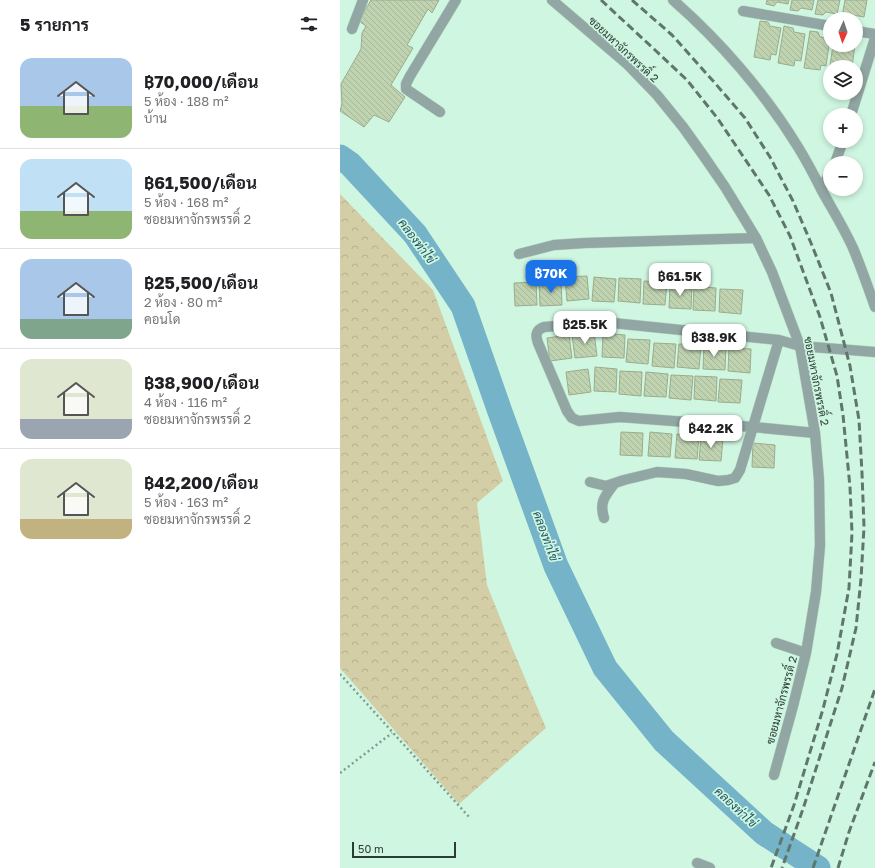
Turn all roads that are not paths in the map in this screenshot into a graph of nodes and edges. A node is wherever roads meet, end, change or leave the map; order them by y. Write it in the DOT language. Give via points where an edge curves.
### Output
graph roads {
  1 [pos="363,0"];
  2 [pos="456,0"];
  3 [pos="552,0"];
  4 [pos="673,0"];
  5 [pos="743,11"];
  6 [pos="823,25"];
  7 [pos="352,29"];
  8 [pos="863,32"];
  9 [pos="875,34"];
  10 [pos="875,38"];
  11 [pos="853,108"];
  12 [pos="440,112"];
  13 [pos="823,185"];
  14 [pos="821,189"];
  15 [pos="756,238"];
  16 [pos="519,254"];
  17 [pos="875,307"];
  18 [pos="779,340"];
  19 [pos="800,346"];
  20 [pos="875,352"];
  21 [pos="753,427"];
  22 [pos="815,433"];
  23 [pos="590,482"];
  24 [pos="614,484"];
  25 [pos="604,518"];
  26 [pos="776,643"];
  27 [pos="806,653"];
  28 [pos="774,775"];
  29 [pos="697,863"];
  30 [pos="710,868"];
  1 -- 7 [label="street"];
  2 -- 12 [label="street" via="405,86"];
  3 -- 15 [label="street, ซอยมหาจักรพรรดิ์ 2" via="627,64 657,96 703,155"];
  4 -- 14 [label="street" via="710,36 760,92 798,147"];
  5 -- 6 [label="street"];
  8 -- 9 [label="street"];
  10 -- 11 [label="street"];
  13 -- 14 [label="street"];
  14 -- 17 [label="street" via="852,248"];
  15 -- 16 [label="street" via="577,244"];
  15 -- 19 [label="street, ซอยมหาจักรพรรดิ์ 2"];
  18 -- 19 [label="street"];
  18 -- 21 [label="street"];
  18 -- 21 [label="street" via="612,322 544,327 537,332 538,343 572,418 579,421 620,417"];
  19 -- 20 [label="street"];
  19 -- 22 [label="street, ซอยมหาจักรพรรดิ์ 2"];
  21 -- 22 [label="street"];
  21 -- 24 [label="street" via="740,470 735,478 718,481 686,474 657,472"];
  22 -- 27 [label="street, ซอยมหาจักรพรรดิ์ 2" via="820,546 816,592"];
  23 -- 24 [label="street" via="606,486"];
  24 -- 25 [label="street" via="602,501"];
  26 -- 27 [label="street"];
  27 -- 28 [label="street, ซอยมหาจักรพรรดิ์ 2"];
  29 -- 30 [label="street"];
}
